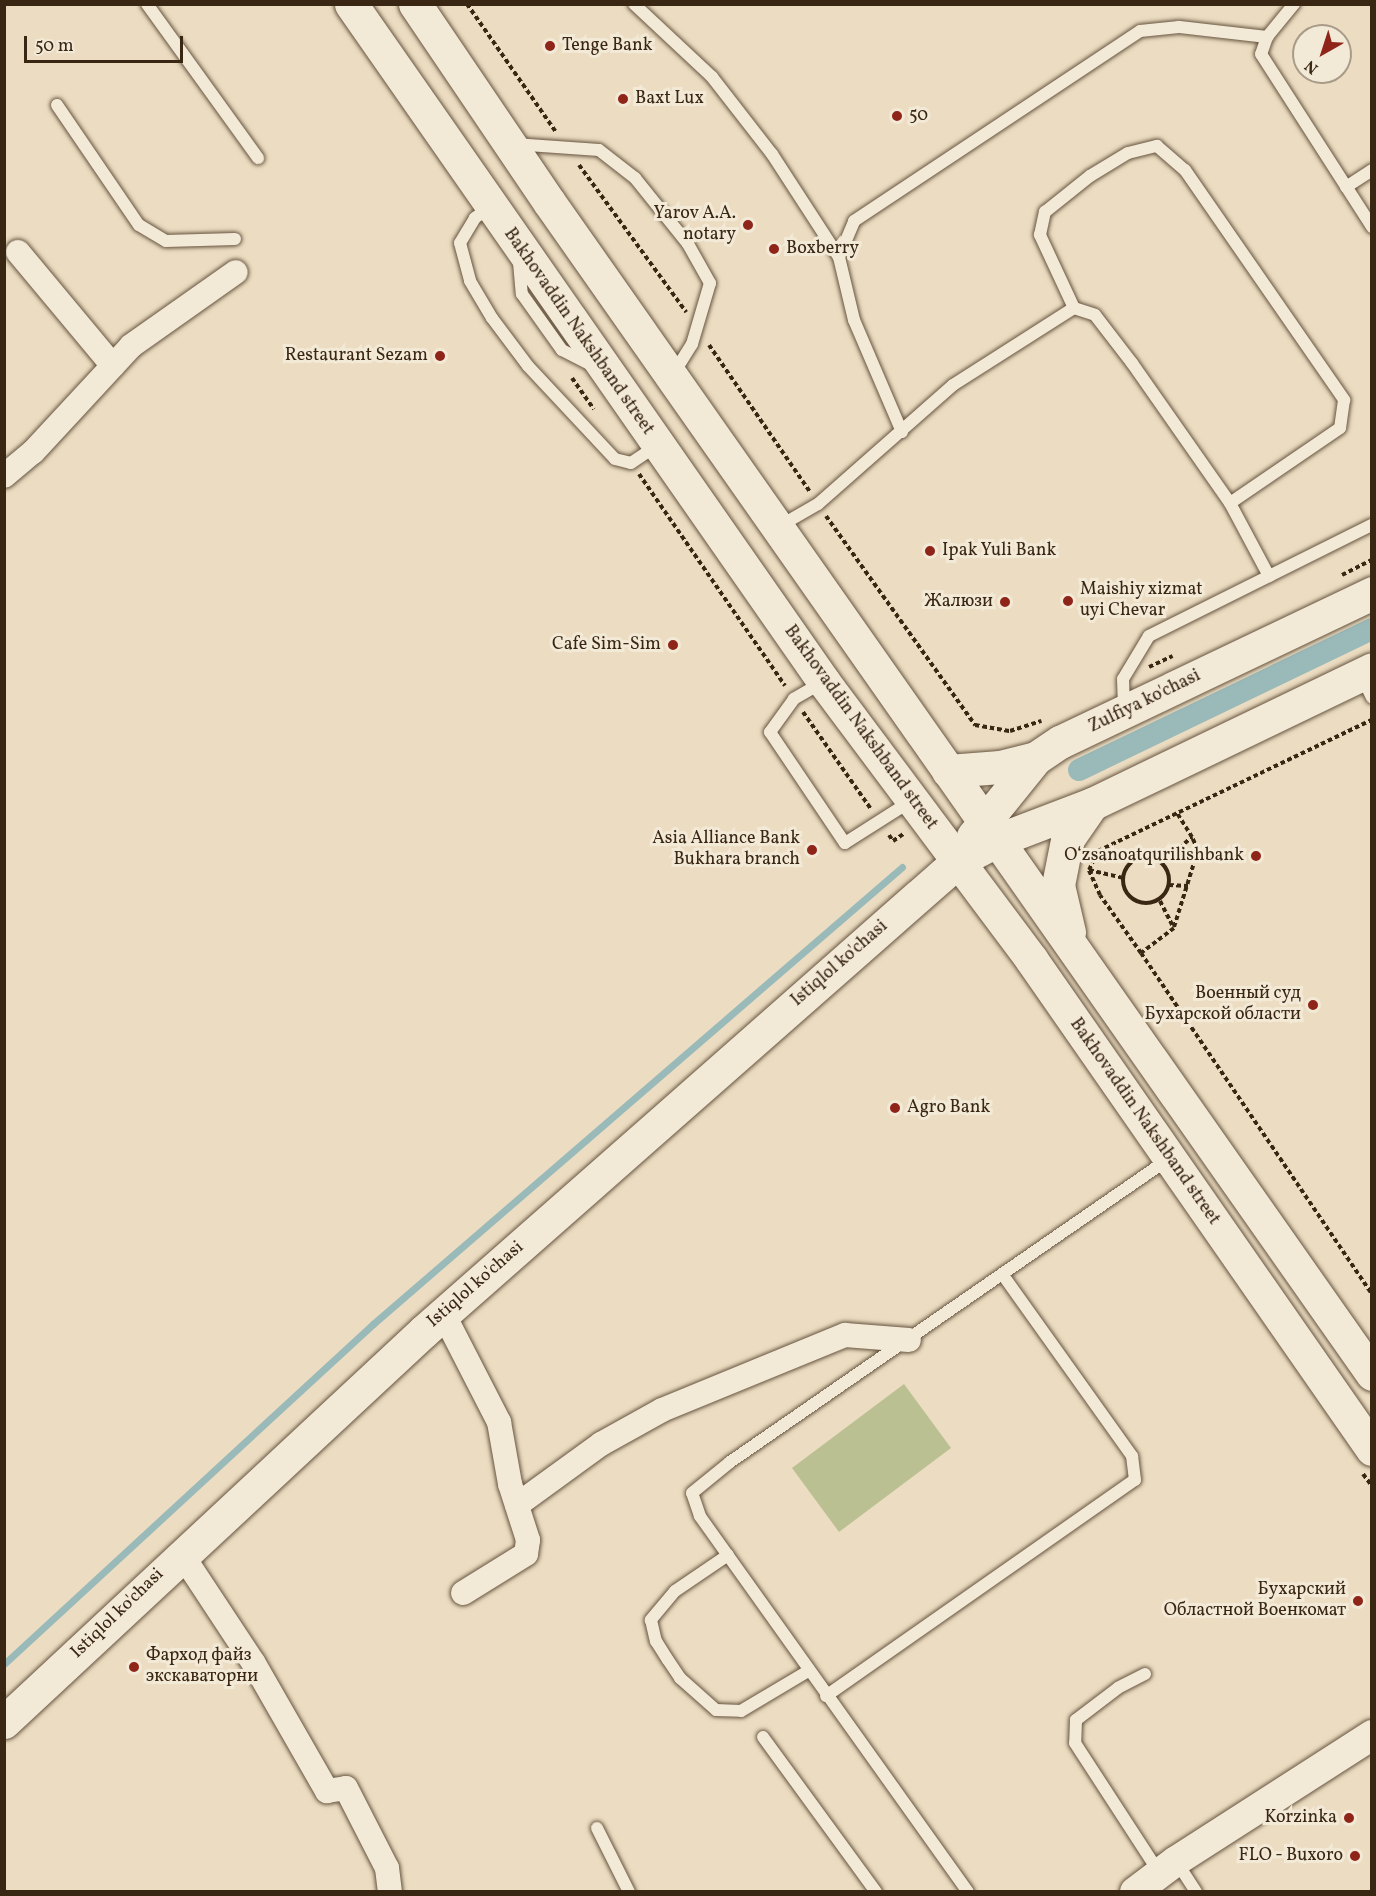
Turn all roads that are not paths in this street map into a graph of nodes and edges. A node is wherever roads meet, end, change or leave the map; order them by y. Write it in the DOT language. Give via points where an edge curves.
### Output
graph roads {
  1 [pos="147,4"];
  2 [pos="351,4"];
  3 [pos="415,4"];
  4 [pos="634,4"];
  5 [pos="1294,4"];
  6 [pos="1267,37"];
  7 [pos="57,105"];
  8 [pos="510,144"];
  9 [pos="258,158"];
  10 [pos="1371,170"];
  11 [pos="1346,187"];
  12 [pos="490,206"];
  13 [pos="1371,227"];
  14 [pos="235,239"];
  15 [pos="18,252"];
  16 [pos="838,257"];
  17 [pos="236,272"];
  18 [pos="1074,308"];
  19 [pos="113,366"];
  20 [pos="673,376"];
  21 [pos="902,432"];
  22 [pos="658,446"];
  23 [pos="4,476"];
  24 [pos="1230,503"];
  25 [pos="1371,525"];
  26 [pos="777,528"];
  27 [pos="1269,576"];
  28 [pos="1371,593"];
  29 [pos="1368,680"];
  30 [pos="824,682"];
  31 [pos="1124,712"];
  32 [pos="1036,758"];
  33 [pos="948,771"];
  34 [pos="911,801"];
  35 [pos="1092,804"];
  36 [pos="991,830"];
  37 [pos="958,861"];
  38 [pos="1074,954"];
  39 [pos="1170,1158"];
  40 [pos="1003,1275"];
  41 [pos="443,1313"];
  42 [pos="909,1340"];
  43 [pos="1371,1374"];
  44 [pos="1371,1449"];
  45 [pos="517,1505"];
  46 [pos="181,1553"];
  47 [pos="728,1555"];
  48 [pos="463,1593"];
  49 [pos="808,1671"];
  50 [pos="1145,1674"];
  51 [pos="826,1696"];
  52 [pos="4,1722"];
  53 [pos="1371,1735"];
  54 [pos="763,1737"];
  55 [pos="597,1828"];
  56 [pos="1168,1868"];
  57 [pos="871,1889"];
  58 [pos="390,1892"];
  59 [pos="629,1892"];
  60 [pos="968,1892"];
  61 [pos="1135,1892"];
  62 [pos="1196,1892"];
  1 -- 9 [label="lane"];
  2 -- 12 [label="main road, Bakhovaddin Nakshband street"];
  3 -- 8 [label="main road"];
  4 -- 16 [label="lane" via="712,77 772,154"];
  5 -- 6 [label="lane"];
  6 -- 11 [label="lane" via="1261,54"];
  6 -- 16 [label="lane" via="1179,27 1140,31 854,221"];
  7 -- 14 [label="lane" via="139,225 166,241"];
  8 -- 20 [label="main road"];
  8 -- 20 [label="lane" via="599,150 641,184 688,244 710,283 692,344"];
  10 -- 11 [label="lane"];
  11 -- 13 [label="lane"];
  12 -- 22 [label="main road, Bakhovaddin Nakshband street"];
  12 -- 22 [label="lane" via="470,224 460,243 470,281 492,318 528,366 615,459 632,463"];
  15 -- 19 [label="street"];
  16 -- 21 [label="lane" via="854,320"];
  17 -- 19 [label="street" via="131,346"];
  18 -- 21 [label="lane" via="953,385"];
  18 -- 24 [label="lane" via="1095,315"];
  18 -- 24 [label="lane" via="1040,235 1046,212 1090,176 1128,153 1157,146 1185,170 1344,400 1340,428"];
  19 -- 23 [label="street" via="33,452"];
  20 -- 26 [label="main road"];
  21 -- 26 [label="lane" via="818,504"];
  22 -- 30 [label="main road, Bakhovaddin Nakshband street"];
  24 -- 27 [label="lane"];
  25 -- 27 [label="lane"];
  26 -- 33 [label="main road"];
  27 -- 31 [label="lane" via="1149,636 1123,679"];
  28 -- 31 [label="main road, Zulfiya ko'chasi"];
  29 -- 35 [label="main road"];
  30 -- 34 [label="main road, Bakhovaddin Nakshband street"];
  30 -- 34 [label="lane" via="794,699 770,732 845,843"];
  31 -- 32 [label="main road, Zulfiya ko'chasi" via="1060,742"];
  32 -- 33 [label="main road" via="1000,767"];
  32 -- 36 [label="main road, Zulfiya ko'chasi"];
  33 -- 36 [label="main road"];
  34 -- 37 [label="main road, Bakhovaddin Nakshband street"];
  35 -- 36 [label="main road"];
  35 -- 38 [label="main road" via="1067,840 1058,885"];
  36 -- 37 [label="main road, Istiqlol ko'chasi"];
  36 -- 38 [label="main road"];
  37 -- 39 [label="main road, Bakhovaddin Nakshband street"];
  37 -- 41 [label="main road, Istiqlol ko'chasi"];
  38 -- 43 [label="main road"];
  39 -- 40 [label="lane"];
  39 -- 44 [label="main road, Bakhovaddin Nakshband street"];
  40 -- 42 [label="lane"];
  40 -- 51 [label="lane" via="1132,1456 1135,1480"];
  41 -- 45 [label="street" via="499,1422"];
  41 -- 46 [label="main road, Istiqlol ko'chasi"];
  42 -- 45 [label="street" via="845,1335 662,1410 601,1444"];
  42 -- 47 [label="lane" via="729,1462 692,1493 700,1516"];
  45 -- 48 [label="street" via="528,1540 526,1554"];
  46 -- 52 [label="main road, Istiqlol ko'chasi"];
  46 -- 58 [label="street" via="241,1642 327,1791 346,1788 387,1868"];
  47 -- 49 [label="lane"];
  47 -- 49 [label="lane" via="675,1591 651,1620 656,1641 674,1669 716,1710 741,1711"];
  49 -- 51 [label="lane"];
  50 -- 56 [label="lane" via="1118,1688 1076,1720 1074,1743"];
  51 -- 60 [label="lane"];
  53 -- 56 [label="street"];
  54 -- 57 [label="lane"];
  55 -- 59 [label="lane"];
  56 -- 61 [label="street"];
  56 -- 62 [label="lane"];
}
